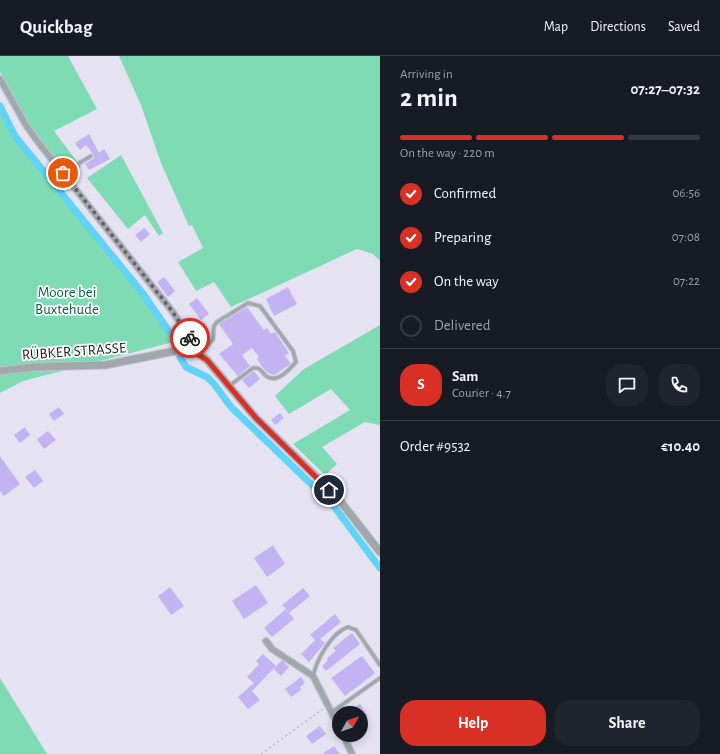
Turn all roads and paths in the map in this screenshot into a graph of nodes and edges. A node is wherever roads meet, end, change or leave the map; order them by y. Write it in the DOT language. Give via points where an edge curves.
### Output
graph roads {
  1 [pos="0,79"];
  2 [pos="91,156"];
  3 [pos="63,173"];
  4 [pos="191,350"];
  5 [pos="200,355"];
  6 [pos="0,371"];
  7 [pos="229,386"];
  8 [pos="380,552"];
  9 [pos="266,641"];
  10 [pos="380,665"];
  11 [pos="312,676"];
  12 [pos="380,678"];
  13 [pos="328,706"];
  14 [pos="340,706"];
  15 [pos="332,712"];
  16 [pos="346,742"];
  17 [pos="261,754"];
  18 [pos="352,754"];
  1 -- 3 [label="street" via="26,125"];
  2 -- 3 [label="lane"];
  3 -- 4 [label="street" via="172,311 191,339"];
  4 -- 5 [label="street"];
  4 -- 6 [label="street, RÜBKER STRASSE" via="105,364"];
  5 -- 7 [label="street"];
  5 -- 7 [label="lane" via="213,339 214,326 217,322 248,303 260,306 293,351 296,362 278,378 266,376 261,370 253,368"];
  7 -- 8 [label="street" via="256,418 337,497"];
  9 -- 11 [label="street" via="272,649"];
  10 -- 11 [label="lane" via="356,630 348,627 343,628 323,652"];
  11 -- 13 [label="street"];
  12 -- 14 [label="lane"];
  13 -- 15 [label="street"];
  13 -- 17 [label="path"];
  16 -- 18 [label="street"];
}
